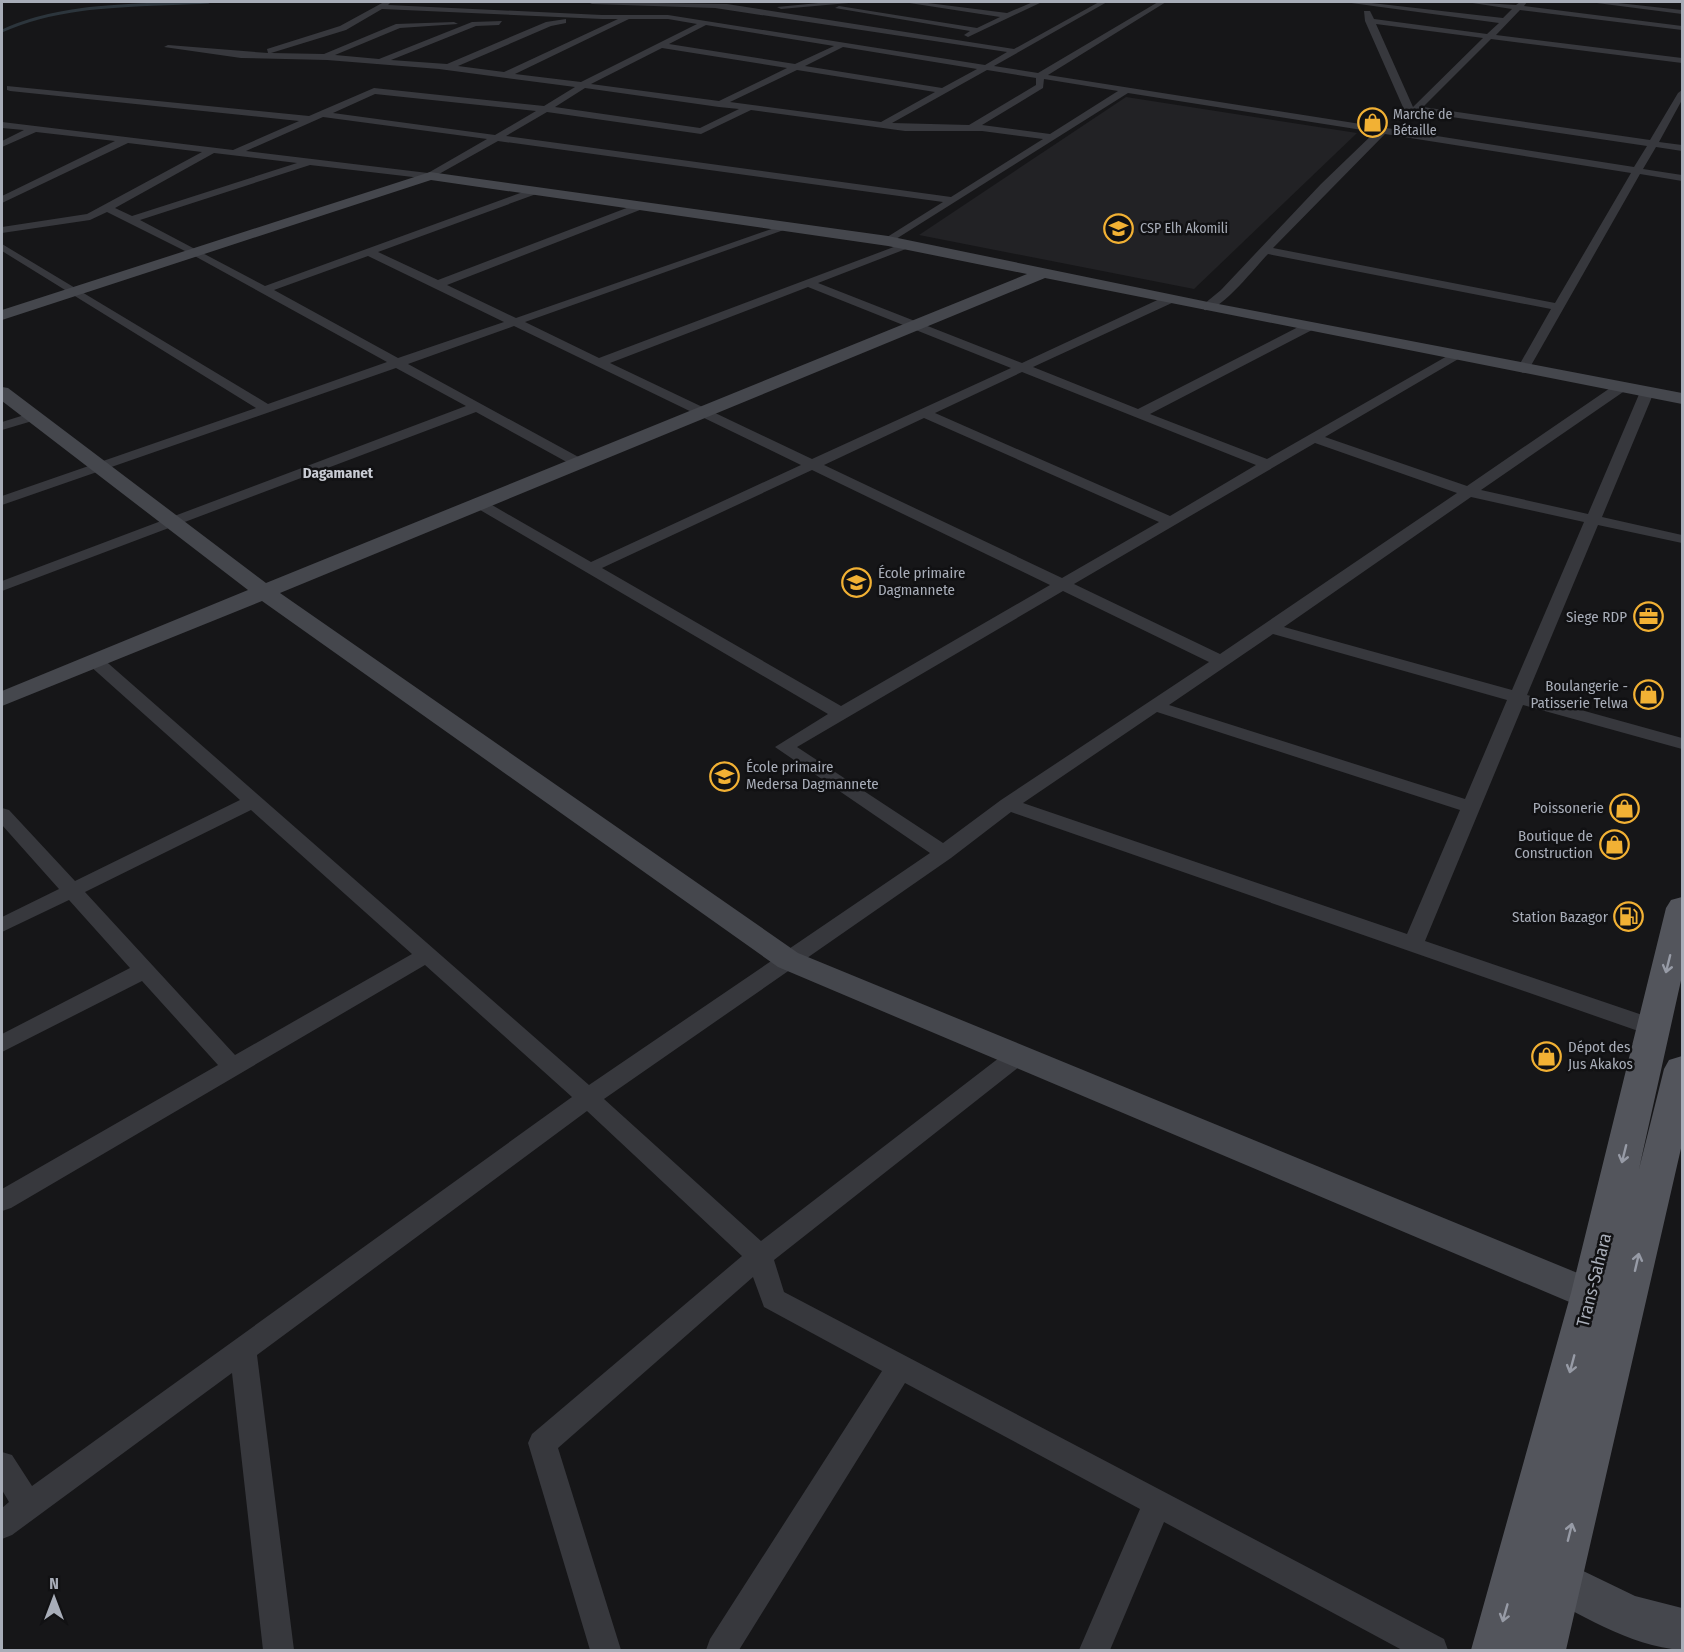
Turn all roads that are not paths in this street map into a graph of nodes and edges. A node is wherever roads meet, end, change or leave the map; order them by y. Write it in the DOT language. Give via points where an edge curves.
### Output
graph roads {
  1 [pos="388,2"];
  2 [pos="592,2"];
  3 [pos="609,2"];
  4 [pos="856,2"];
  5 [pos="907,2"];
  6 [pos="1104,2"];
  7 [pos="1163,2"];
  8 [pos="1348,2"];
  9 [pos="1364,2"];
  10 [pos="1470,2"];
  11 [pos="1593,2"];
  12 [pos="834,3"];
  13 [pos="1018,3"];
  14 [pos="1034,3"];
  15 [pos="1521,4"];
  16 [pos="716,6"];
  17 [pos="379,7"];
  18 [pos="1683,12"];
  19 [pos="1012,14"];
  20 [pos="1038,15"];
  21 [pos="581,16"];
  22 [pos="630,17"];
  23 [pos="1060,18"];
  24 [pos="360,20"];
  25 [pos="1071,20"];
  26 [pos="1369,21"];
  27 [pos="1504,21"];
  28 [pos="370,22"];
  29 [pos="558,22"];
  30 [pos="380,23"];
  31 [pos="705,23"];
  32 [pos="475,24"];
  33 [pos="399,26"];
  34 [pos="1683,28"];
  35 [pos="978,30"];
  36 [pos="1489,36"];
  37 [pos="955,42"];
  38 [pos="660,45"];
  39 [pos="840,46"];
  40 [pos="168,47"];
  41 [pos="1014,51"];
  42 [pos="241,55"];
  43 [pos="323,57"];
  44 [pos="925,59"];
  45 [pos="1683,61"];
  46 [pos="378,62"];
  47 [pos="447,67"];
  48 [pos="795,67"];
  49 [pos="985,68"];
  50 [pos="505,75"];
  51 [pos="1040,76"];
  52 [pos="583,85"];
  53 [pos="10,88"];
  54 [pos="1126,90"];
  55 [pos="943,91"];
  56 [pos="1683,93"];
  57 [pos="719,104"];
  58 [pos="1679,105"];
  59 [pos="748,108"];
  60 [pos="546,109"];
  61 [pos="1413,112"];
  62 [pos="322,114"];
  63 [pos="309,120"];
  64 [pos="884,124"];
  65 [pos="2,125"];
  66 [pos="971,128"];
  67 [pos="34,129"];
  68 [pos="1388,131"];
  69 [pos="1052,137"];
  70 [pos="497,138"];
  71 [pos="127,140"];
  72 [pos="2,144"];
  73 [pos="1654,144"];
  74 [pos="1683,148"];
  75 [pos="213,150"];
  76 [pos="234,153"];
  77 [pos="312,162"];
  78 [pos="1638,171"];
  79 [pos="430,176"];
  80 [pos="1683,178"];
  81 [pos="535,191"];
  82 [pos="2,200"];
  83 [pos="953,200"];
  84 [pos="641,206"];
  85 [pos="107,208"];
  86 [pos="131,220"];
  87 [pos="788,227"];
  88 [pos="2,230"];
  89 [pos="888,241"];
  90 [pos="907,245"];
  91 [pos="2,247"];
  92 [pos="1266,250"];
  93 [pos="195,252"];
  94 [pos="369,252"];
  95 [pos="1044,273"];
  96 [pos="808,283"];
  97 [pos="439,284"];
  98 [pos="264,290"];
  99 [pos="75,291"];
  100 [pos="1170,299"];
  101 [pos="1209,307"];
  102 [pos="1559,307"];
  103 [pos="2,315"];
  104 [pos="517,321"];
  105 [pos="915,325"];
  106 [pos="1308,327"];
  107 [pos="1456,356"];
  108 [pos="600,362"];
  109 [pos="397,363"];
  110 [pos="1022,368"];
  111 [pos="1523,369"];
  112 [pos="1621,387"];
  113 [pos="2,392"];
  114 [pos="1647,392"];
  115 [pos="1683,398"];
  116 [pos="476,406"];
  117 [pos="267,409"];
  118 [pos="704,412"];
  119 [pos="924,413"];
  120 [pos="1139,414"];
  121 [pos="33,416"];
  122 [pos="2,426"];
  123 [pos="1314,438"];
  124 [pos="579,463"];
  125 [pos="813,464"];
  126 [pos="1268,465"];
  127 [pos="100,467"];
  128 [pos="1469,492"];
  129 [pos="2,501"];
  130 [pos="480,504"];
  131 [pos="1593,520"];
  132 [pos="172,522"];
  133 [pos="1171,522"];
  134 [pos="1683,539"];
  135 [pos="590,568"];
  136 [pos="1062,585"];
  137 [pos="2,586"];
  138 [pos="264,592"];
  139 [pos="1271,628"];
  140 [pos="95,661"];
  141 [pos="1221,662"];
  142 [pos="1518,697"];
  143 [pos="2,699"];
  144 [pos="1155,706"];
  145 [pos="841,714"];
  146 [pos="1683,744"];
  147 [pos="254,801"];
  148 [pos="1008,804"];
  149 [pos="1472,807"];
  150 [pos="2,814"];
  151 [pos="944,853"];
  152 [pos="72,890"];
  153 [pos="1683,908"];
  154 [pos="2,926"];
  155 [pos="1413,944"];
  156 [pos="426,955"];
  157 [pos="788,960"];
  158 [pos="145,970"];
  159 [pos="1652,1027"];
  160 [pos="2,1044"];
  161 [pos="1016,1057"];
  162 [pos="233,1067"];
  163 [pos="1672,1079"];
  164 [pos="588,1098"];
  165 [pos="2,1201"];
  166 [pos="760,1256"];
  167 [pos="1608,1302"];
  168 [pos="243,1351"];
  169 [pos="900,1366"];
  170 [pos="2,1465"];
  171 [pos="1158,1502"];
  172 [pos="28,1506"];
  173 [pos="2,1525"];
  174 [pos="1519,1562"];
  175 [pos="1558,1579"];
  176 [pos="1683,1629"];
  177 [pos="1683,1647"];
  178 [pos="279,1650"];
  179 [pos="605,1650"];
  180 [pos="721,1650"];
  181 [pos="1094,1650"];
  182 [pos="1433,1650"];
  183 [pos="1495,1650"];
  184 [pos="1542,1650"];
  185 [pos="1677,1650"];
  1 -- 17 [label="street"];
  2 -- 3 [label="street"];
  3 -- 16 [label="street"];
  3 -- 21 [label="street"];
  4 -- 12 [label="street"];
  5 -- 19 [label="street"];
  6 -- 25 [label="street"];
  7 -- 51 [label="street"];
  8 -- 9 [label="street"];
  9 -- 26 [label="street"];
  9 -- 27 [label="street"];
  10 -- 15 [label="street"];
  11 -- 18 [label="street"];
  12 -- 16 [label="street"];
  12 -- 35 [label="street" via="835,8"];
  13 -- 14 [label="street"];
  14 -- 19 [label="street"];
  15 -- 27 [label="street"];
  15 -- 34 [label="street"];
  16 -- 37 [label="street"];
  17 -- 21 [label="street"];
  17 -- 24 [label="street"];
  19 -- 20 [label="street"];
  19 -- 35 [label="street"];
  21 -- 22 [label="street"];
  21 -- 29 [label="street"];
  22 -- 31 [label="street" via="668,17"];
  22 -- 50 [label="street"];
  23 -- 25 [label="street"];
  24 -- 28 [label="street"];
  24 -- 42 [label="street" via="275,50"];
  25 -- 41 [label="street"];
  26 -- 36 [label="street"];
  26 -- 61 [label="street"];
  27 -- 36 [label="street"];
  29 -- 32 [label="street"];
  29 -- 47 [label="street"];
  30 -- 33 [label="street"];
  31 -- 38 [label="street"];
  31 -- 39 [label="street"];
  32 -- 33 [label="street"];
  32 -- 46 [label="street"];
  33 -- 43 [label="street"];
  35 -- 37 [label="street"];
  36 -- 45 [label="street"];
  36 -- 61 [label="street"];
  37 -- 41 [label="street"];
  37 -- 44 [label="street"];
  38 -- 48 [label="street"];
  38 -- 52 [label="street"];
  39 -- 44 [label="street"];
  39 -- 48 [label="street"];
  40 -- 42 [label="street"];
  41 -- 49 [label="street"];
  42 -- 43 [label="street"];
  43 -- 46 [label="street"];
  44 -- 49 [label="street"];
  46 -- 47 [label="street"];
  47 -- 50 [label="street"];
  48 -- 55 [label="street"];
  48 -- 57 [label="street"];
  49 -- 51 [label="street"];
  49 -- 55 [label="street"];
  50 -- 52 [label="street"];
  51 -- 54 [label="street"];
  51 -- 66 [label="street" via="1040,86"];
  52 -- 57 [label="street"];
  52 -- 60 [label="street"];
  53 -- 63 [label="street"];
  54 -- 68 [label="street"];
  54 -- 69 [label="street"];
  55 -- 64 [label="street"];
  56 -- 58 [label="street"];
  57 -- 59 [label="street"];
  58 -- 73 [label="street"];
  59 -- 60 [label="street" via="701,131"];
  59 -- 64 [label="street"];
  60 -- 62 [label="street" via="374,91"];
  60 -- 70 [label="street"];
  61 -- 68 [label="street"];
  61 -- 73 [label="street"];
  62 -- 63 [label="street"];
  62 -- 70 [label="street"];
  63 -- 76 [label="street"];
  64 -- 66 [label="street" via="905,128"];
  65 -- 67 [label="street"];
  66 -- 69 [label="street"];
  67 -- 71 [label="street"];
  67 -- 72 [label="street"];
  68 -- 78 [label="street"];
  68 -- 92 [label="street" via="1325,186"];
  69 -- 83 [label="street"];
  70 -- 79 [label="street"];
  70 -- 83 [label="street"];
  71 -- 75 [label="street"];
  71 -- 82 [label="street"];
  73 -- 74 [label="street"];
  73 -- 78 [label="street"];
  75 -- 76 [label="street"];
  75 -- 85 [label="street"];
  76 -- 77 [label="street"];
  77 -- 79 [label="street"];
  77 -- 86 [label="street"];
  78 -- 80 [label="street"];
  78 -- 102 [label="street"];
  79 -- 81 [label="street"];
  79 -- 93 [label="street"];
  81 -- 84 [label="street"];
  81 -- 94 [label="street"];
  83 -- 89 [label="street"];
  84 -- 87 [label="street"];
  84 -- 97 [label="street"];
  85 -- 86 [label="street"];
  85 -- 88 [label="street" via="90,217"];
  86 -- 93 [label="street"];
  87 -- 89 [label="street"];
  87 -- 104 [label="street"];
  89 -- 90 [label="street"];
  90 -- 95 [label="street"];
  90 -- 96 [label="street"];
  91 -- 99 [label="street"];
  92 -- 101 [label="street"];
  92 -- 102 [label="street"];
  93 -- 98 [label="street"];
  93 -- 99 [label="street"];
  94 -- 97 [label="street"];
  94 -- 98 [label="street"];
  95 -- 100 [label="street"];
  95 -- 105 [label="street"];
  96 -- 105 [label="street"];
  96 -- 108 [label="street"];
  97 -- 104 [label="street"];
  98 -- 109 [label="street"];
  99 -- 103 [label="street"];
  99 -- 117 [label="street"];
  100 -- 101 [label="street"];
  100 -- 110 [label="street"];
  101 -- 106 [label="street"];
  102 -- 111 [label="street"];
  104 -- 108 [label="street"];
  104 -- 109 [label="street"];
  105 -- 110 [label="street"];
  105 -- 118 [label="street"];
  106 -- 107 [label="street"];
  106 -- 120 [label="street"];
  107 -- 111 [label="street"];
  107 -- 123 [label="street"];
  108 -- 118 [label="street"];
  109 -- 116 [label="street"];
  109 -- 117 [label="street"];
  110 -- 119 [label="street"];
  110 -- 120 [label="street"];
  111 -- 112 [label="street"];
  112 -- 114 [label="street"];
  112 -- 128 [label="street"];
  113 -- 121 [label="street"];
  114 -- 115 [label="street"];
  114 -- 131 [label="street"];
  116 -- 124 [label="street"];
  116 -- 132 [label="street"];
  117 -- 127 [label="street"];
  118 -- 124 [label="street"];
  118 -- 125 [label="street"];
  119 -- 125 [label="street"];
  119 -- 133 [label="street"];
  120 -- 126 [label="street"];
  121 -- 122 [label="street"];
  121 -- 127 [label="street"];
  123 -- 126 [label="street"];
  123 -- 128 [label="street"];
  124 -- 130 [label="street"];
  125 -- 135 [label="street"];
  125 -- 136 [label="street"];
  126 -- 133 [label="street"];
  127 -- 129 [label="street"];
  127 -- 132 [label="street"];
  128 -- 131 [label="street"];
  128 -- 139 [label="street"];
  130 -- 135 [label="street"];
  130 -- 138 [label="street"];
  131 -- 134 [label="street"];
  131 -- 142 [label="street"];
  132 -- 137 [label="street"];
  132 -- 138 [label="street"];
  133 -- 136 [label="street"];
  135 -- 145 [label="street"];
  136 -- 141 [label="street"];
  136 -- 145 [label="street"];
  138 -- 140 [label="street"];
  138 -- 157 [label="street"];
  139 -- 141 [label="street"];
  139 -- 142 [label="street"];
  140 -- 143 [label="street"];
  140 -- 147 [label="street"];
  141 -- 144 [label="street"];
  142 -- 146 [label="street"];
  142 -- 149 [label="street"];
  144 -- 148 [label="street"];
  144 -- 149 [label="street"];
  145 -- 151 [label="street" via="784,747"];
  147 -- 152 [label="street"];
  147 -- 156 [label="street"];
  148 -- 151 [label="street"];
  148 -- 155 [label="street"];
  149 -- 155 [label="street"];
  150 -- 152 [label="street"];
  151 -- 157 [label="street"];
  152 -- 154 [label="street"];
  152 -- 158 [label="street"];
  153 -- 159 [label="main road, Trans-Sahara, one-way"];
  155 -- 159 [label="street"];
  156 -- 162 [label="street"];
  156 -- 164 [label="street"];
  157 -- 161 [label="street"];
  157 -- 164 [label="street"];
  158 -- 160 [label="street"];
  158 -- 162 [label="street"];
  159 -- 163 [label="main road, Trans-Sahara"];
  161 -- 166 [label="street"];
  161 -- 167 [label="street"];
  162 -- 165 [label="street"];
  163 -- 167 [label="main road, Trans-Sahara"];
  164 -- 166 [label="street"];
  164 -- 168 [label="street"];
  166 -- 169 [label="street" via="773,1299"];
  166 -- 179 [label="street" via="543,1443"];
  167 -- 174 [label="main road, Trans-Sahara, one-way"];
  175 -- 167 [label="main road, Trans-Sahara, one-way"];
  168 -- 172 [label="street"];
  168 -- 178 [label="street"];
  169 -- 171 [label="street"];
  169 -- 180 [label="street"];
  170 -- 172 [label="street"];
  171 -- 181 [label="street"];
  171 -- 182 [label="street"];
  172 -- 173 [label="street"];
  174 -- 175 [label="street"];
  174 -- 183 [label="main road, Trans-Sahara, one-way"];
  175 -- 176 [label="street" via="1619,1613 1650,1625"];
  175 -- 184 [label="main road, Trans-Sahara"];
  177 -- 185 [label="street"];
}
